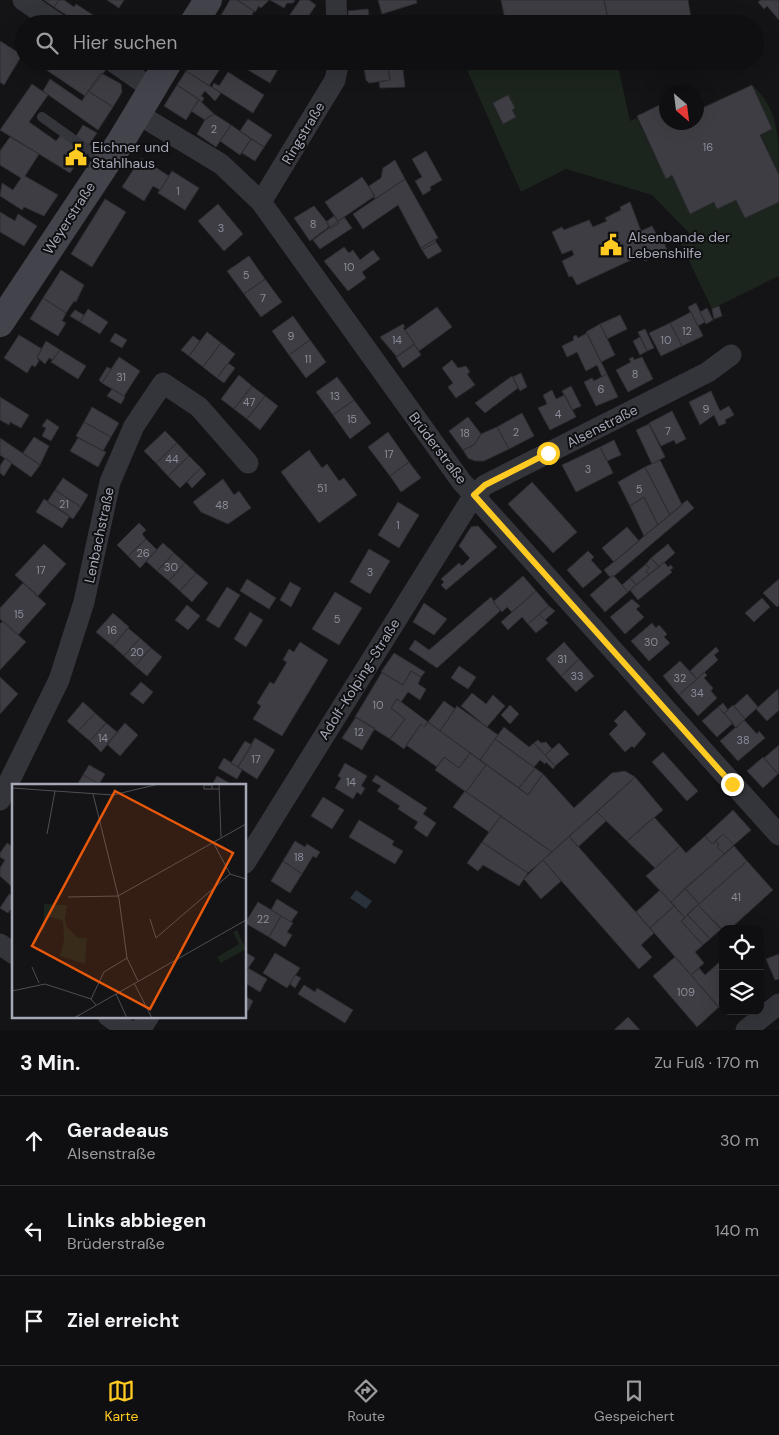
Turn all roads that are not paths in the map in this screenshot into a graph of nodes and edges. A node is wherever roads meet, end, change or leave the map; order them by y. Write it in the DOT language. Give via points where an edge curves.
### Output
graph roads {
  1 [pos="23,0"];
  2 [pos="208,0"];
  3 [pos="336,0"];
  4 [pos="45,15"];
  5 [pos="199,15"];
  6 [pos="337,15"];
  7 [pos="125,70"];
  8 [pos="164,70"];
  9 [pos="337,70"];
  10 [pos="152,89"];
  11 [pos="138,114"];
  12 [pos="42,117"];
  13 [pos="105,163"];
  14 [pos="261,202"];
  15 [pos="0,323"];
  16 [pos="731,356"];
  17 [pos="248,463"];
  18 [pos="474,495"];
  19 [pos="0,800"];
  20 [pos="779,835"];
  21 [pos="246,861"];
  22 [pos="0,944"];
  23 [pos="12,953"];
  24 [pos="779,1005"];
  25 [pos="111,1018"];
  26 [pos="148,1018"];
  27 [pos="128,1030"];
  28 [pos="140,1030"];
  29 [pos="746,1030"];
  1 -- 4 [label="street"];
  2 -- 5 [label="main road"];
  3 -- 6 [label="street"];
  7 -- 10 [label="street"];
  8 -- 10 [label="main road, Weyerstraße"];
  9 -- 14 [label="street, Ringstraße" via="335,80"];
  10 -- 11 [label="main road, Weyerstraße"];
  11 -- 13 [label="main road, Weyerstraße"];
  11 -- 14 [label="street, Brüderstraße" via="221,164"];
  12 -- 13 [label="lane"];
  13 -- 15 [label="main road, Weyerstraße"];
  14 -- 18 [label="street, Brüderstraße"];
  16 -- 18 [label="street, Alsenstraße" via="708,372 485,485"];
  17 -- 19 [label="street, Lenbachstraße" via="199,407 163,383 134,426 110,482 84,602 59,680"];
  18 -- 20 [label="street, Brüderstraße"];
  18 -- 21 [label="street, Adolf-Kolping-Straße"];
  22 -- 23 [label="street"];
  24 -- 29 [label="street"];
  25 -- 27 [label="street"];
  26 -- 28 [label="street"];
}
